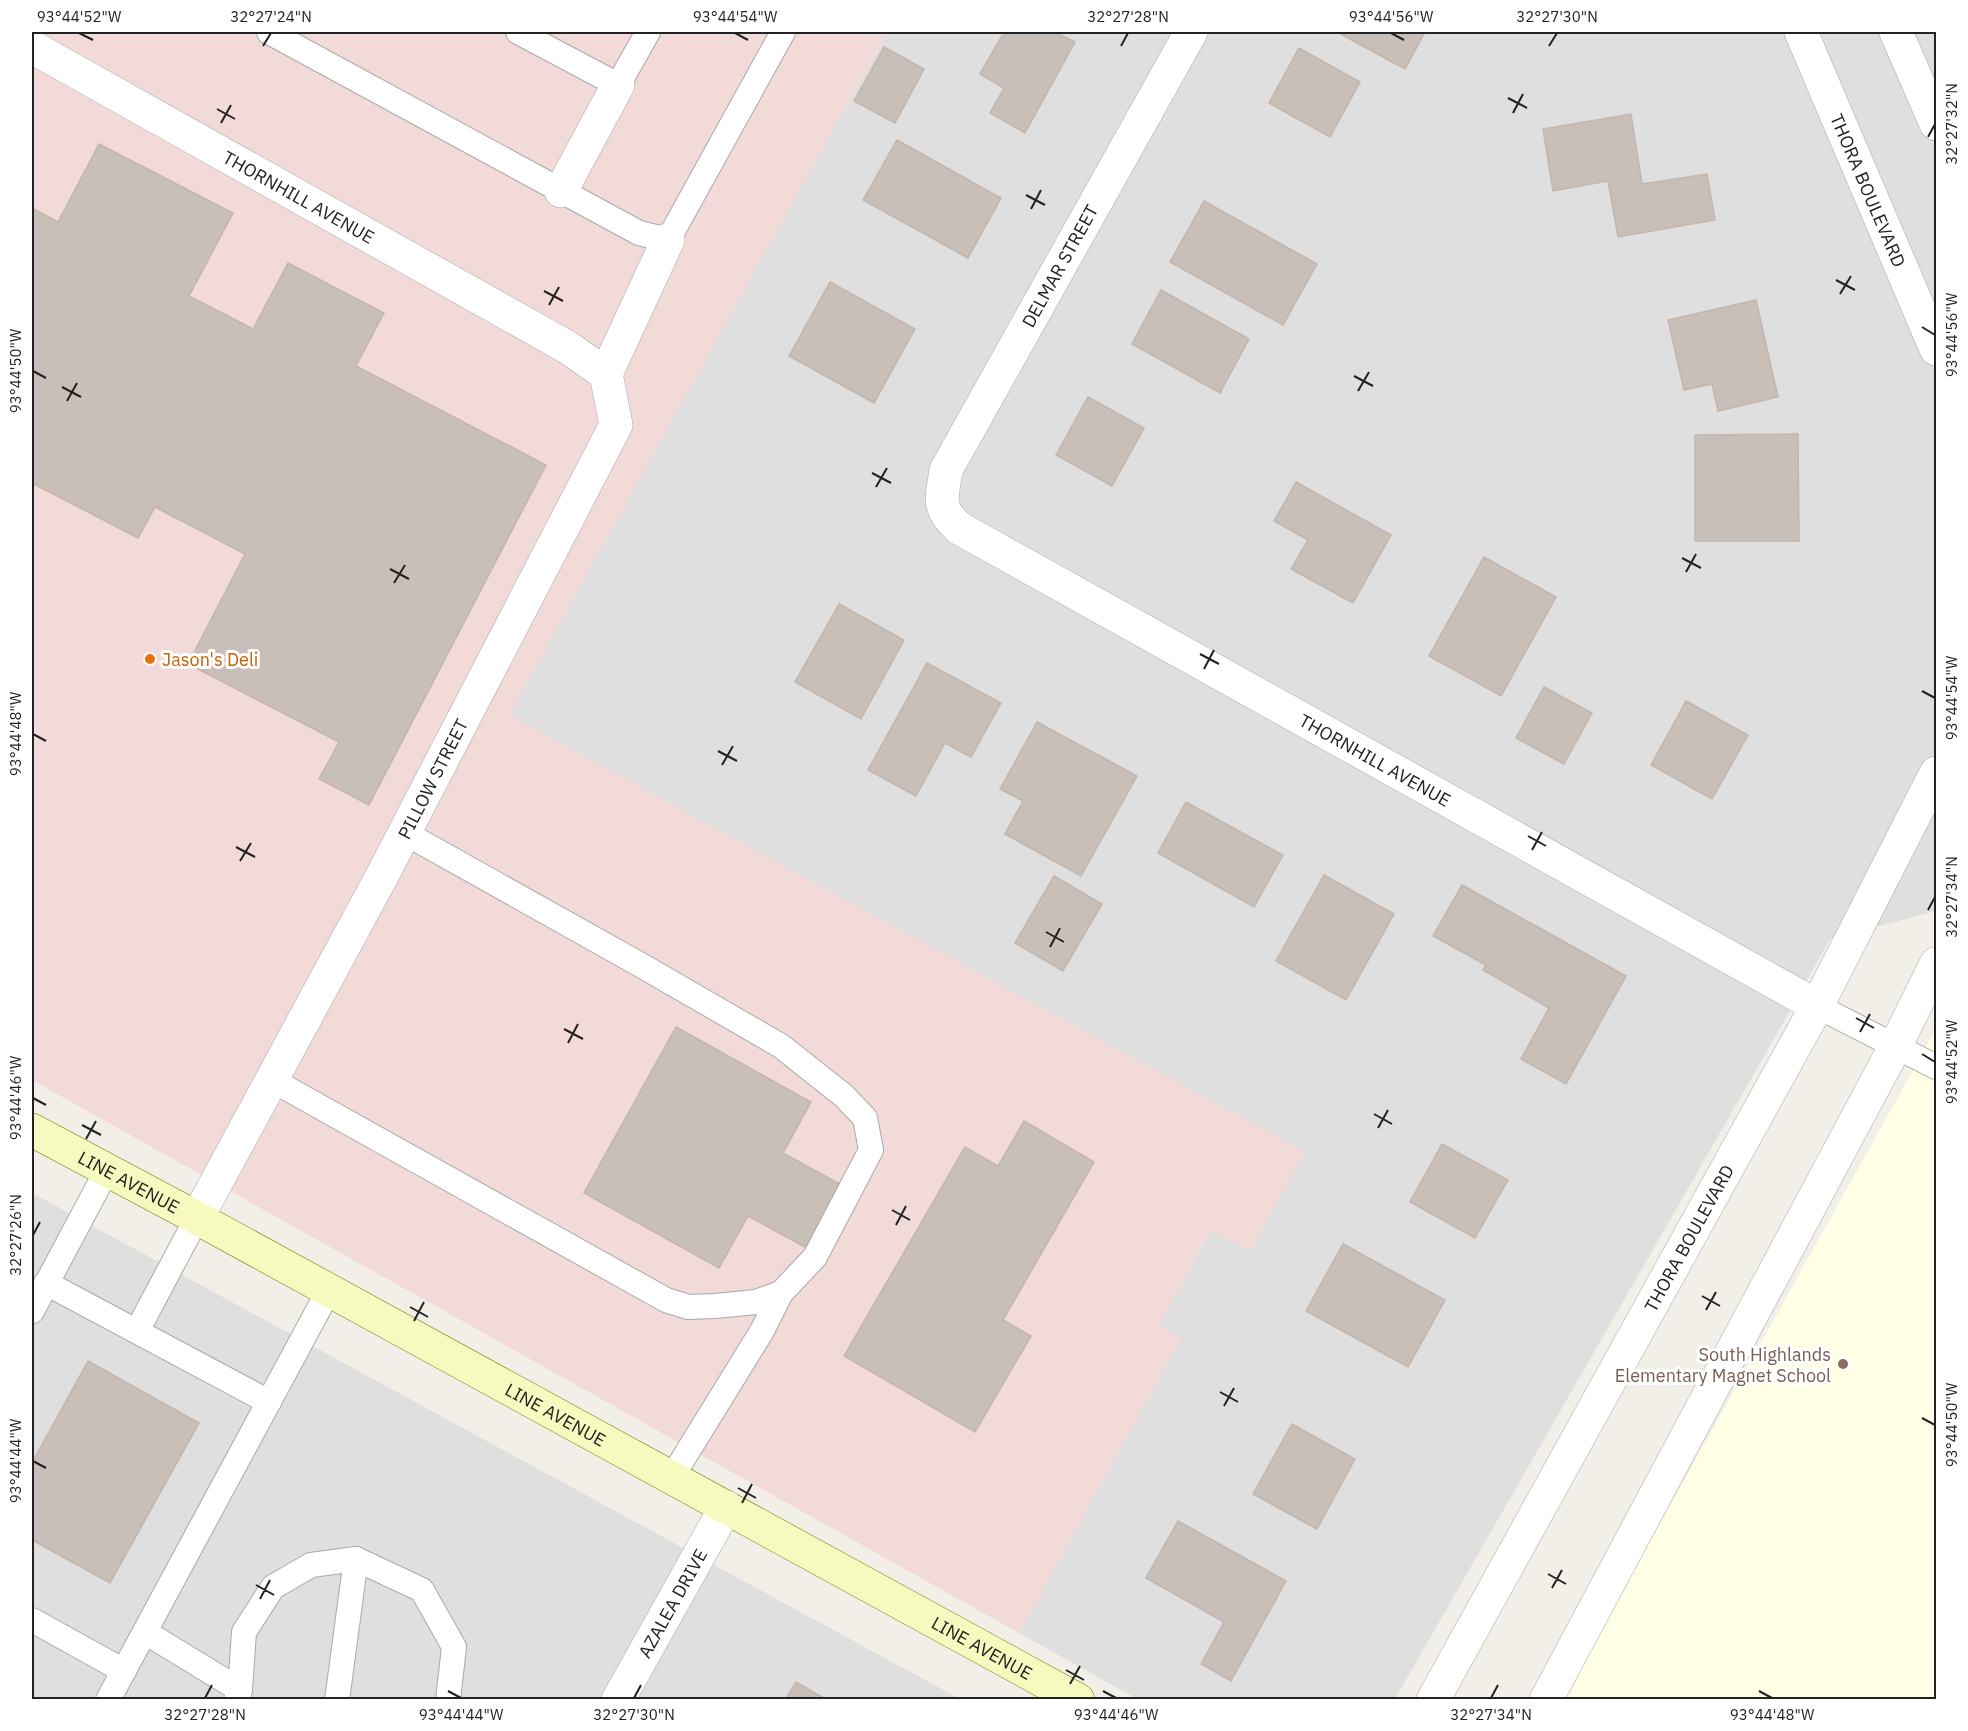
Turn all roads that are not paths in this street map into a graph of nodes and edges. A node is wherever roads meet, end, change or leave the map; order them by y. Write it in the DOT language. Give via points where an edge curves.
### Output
graph roads {
  1 [pos="268,32"];
  2 [pos="518,32"];
  3 [pos="648,32"];
  4 [pos="783,32"];
  5 [pos="1191,32"];
  6 [pos="1801,32"];
  7 [pos="1896,32"];
  8 [pos="32,47"];
  9 [pos="618,85"];
  10 [pos="1936,123"];
  11 [pos="561,191"];
  12 [pos="668,240"];
  13 [pos="1936,349"];
  14 [pos="606,374"];
  15 [pos="942,504"];
  16 [pos="1936,774"];
  17 [pos="405,833"];
  18 [pos="1936,964"];
  19 [pos="1817,1006"];
  20 [pos="1896,1046"];
  21 [pos="1936,1067"];
  22 [pos="272,1080"];
  23 [pos="32,1130"];
  24 [pos="107,1170"];
  25 [pos="197,1218"];
  26 [pos="46,1283"];
  27 [pos="329,1290"];
  28 [pos="780,1293"];
  29 [pos="32,1311"];
  30 [pos="137,1331"];
  31 [pos="269,1402"];
  32 [pos="672,1477"];
  33 [pos="726,1507"];
  34 [pos="356,1559"];
  35 [pos="32,1620"];
  36 [pos="145,1632"];
  37 [pos="124,1671"];
  38 [pos="238,1695"];
  39 [pos="108,1700"];
  40 [pos="337,1700"];
  41 [pos="448,1700"];
  42 [pos="618,1700"];
  43 [pos="1078,1700"];
  44 [pos="1433,1700"];
  45 [pos="1546,1700"];
  1 -- 11 [label="lane"];
  2 -- 9 [label="lane"];
  3 -- 9 [label="lane"];
  4 -- 12 [label="lane"];
  5 -- 15 [label="street, DELMAR STREET" via="946,470"];
  6 -- 13 [label="street, THORA BOULEVARD"];
  7 -- 10 [label="street"];
  8 -- 14 [label="street, THORNHILL AVENUE" via="567,347"];
  9 -- 11 [label="street"];
  11 -- 12 [label="lane" via="639,233"];
  12 -- 14 [label="street"];
  14 -- 17 [label="street, PILLOW STREET" via="616,425"];
  15 -- 19 [label="street, THORNHILL AVENUE" via="959,528"];
  16 -- 19 [label="street, THORA BOULEVARD"];
  17 -- 22 [label="street, PILLOW STREET"];
  17 -- 28 [label="lane" via="781,1046 844,1096 865,1118 871,1150 815,1257"];
  18 -- 20 [label="street"];
  19 -- 20 [label="lane"];
  19 -- 44 [label="street, THORA BOULEVARD"];
  20 -- 21 [label="lane"];
  20 -- 45 [label="street"];
  22 -- 25 [label="street, PILLOW STREET"];
  22 -- 28 [label="lane" via="666,1300 688,1307 716,1306 756,1302"];
  23 -- 24 [label="main road, LINE AVENUE"];
  24 -- 25 [label="main road, LINE AVENUE"];
  24 -- 26 [label="lane"];
  25 -- 27 [label="main road, LINE AVENUE"];
  25 -- 30 [label="lane"];
  26 -- 29 [label="lane"];
  26 -- 30 [label="lane"];
  27 -- 31 [label="lane"];
  27 -- 32 [label="main road, LINE AVENUE"];
  28 -- 32 [label="lane" via="762,1331"];
  30 -- 31 [label="lane"];
  31 -- 36 [label="lane"];
  32 -- 33 [label="main road, LINE AVENUE"];
  33 -- 42 [label="street, AZALEA DRIVE"];
  33 -- 43 [label="main road, LINE AVENUE"];
  34 -- 38 [label="lane" via="311,1565 273,1587 244,1632"];
  34 -- 40 [label="lane"];
  34 -- 41 [label="lane" via="422,1590 454,1647"];
  35 -- 37 [label="lane"];
  36 -- 37 [label="lane"];
  36 -- 38 [label="lane"];
  37 -- 39 [label="lane"];
}
